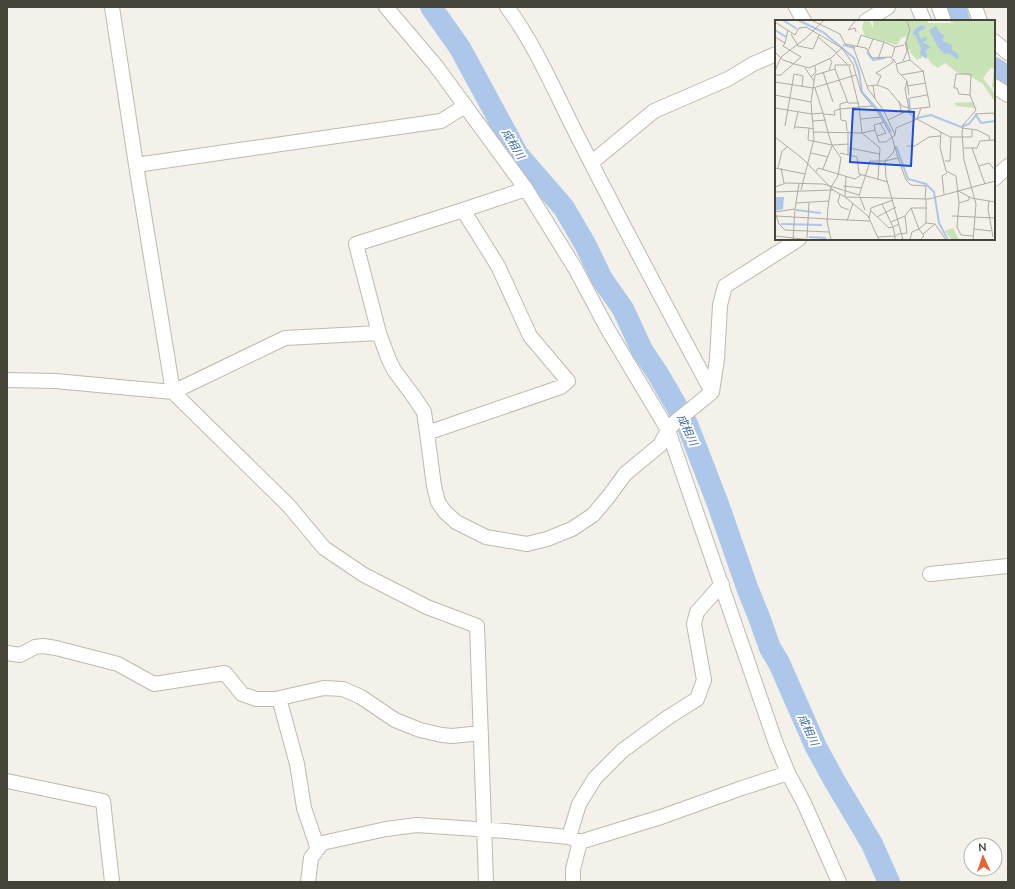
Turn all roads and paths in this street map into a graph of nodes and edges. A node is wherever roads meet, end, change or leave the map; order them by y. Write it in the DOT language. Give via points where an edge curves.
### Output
graph roads {
  1 [pos="112,7"];
  2 [pos="386,7"];
  3 [pos="507,7"];
  4 [pos="796,7"];
  5 [pos="888,7"];
  6 [pos="918,7"];
  7 [pos="939,7"];
  8 [pos="975,7"];
  9 [pos="803,20"];
  10 [pos="868,20"];
  11 [pos="924,20"];
  12 [pos="944,20"];
  13 [pos="980,20"];
  14 [pos="995,42"];
  15 [pos="1008,53"];
  16 [pos="775,54"];
  17 [pos="995,87"];
  18 [pos="1008,95"];
  19 [pos="465,106"];
  20 [pos="591,163"];
  21 [pos="136,164"];
  22 [pos="1008,166"];
  23 [pos="995,178"];
  24 [pos="526,189"];
  25 [pos="463,210"];
  26 [pos="797,240"];
  27 [pos="379,333"];
  28 [pos="7,380"];
  29 [pos="173,392"];
  30 [pos="707,396"];
  31 [pos="671,426"];
  32 [pos="427,433"];
  33 [pos="1008,566"];
  34 [pos="930,574"];
  35 [pos="722,584"];
  36 [pos="7,653"];
  37 [pos="279,698"];
  38 [pos="481,733"];
  39 [pos="788,774"];
  40 [pos="7,781"];
  41 [pos="485,830"];
  42 [pos="574,840"];
  43 [pos="318,849"];
  44 [pos="112,882"];
  45 [pos="308,882"];
  46 [pos="486,882"];
  47 [pos="573,882"];
  48 [pos="839,882"];
  1 -- 21 [label="street"];
  2 -- 19 [label="street" via="436,66"];
  3 -- 20 [label="street" via="537,54"];
  4 -- 9 [label="street"];
  5 -- 10 [label="street"];
  6 -- 11 [label="street"];
  7 -- 12 [label="street"];
  8 -- 13 [label="street"];
  14 -- 15 [label="street"];
  16 -- 20 [label="street" via="728,79 654,111"];
  17 -- 18 [label="street"];
  19 -- 21 [label="street" via="441,121"];
  19 -- 24 [label="street"];
  20 -- 30 [label="street"];
  21 -- 29 [label="street"];
  22 -- 23 [label="street"];
  24 -- 25 [label="street"];
  24 -- 31 [label="street" via="575,268 607,328"];
  25 -- 27 [label="street" via="356,244"];
  25 -- 32 [label="street" via="498,266 530,336 568,381 561,387"];
  26 -- 30 [label="street" via="725,286 720,305 717,359"];
  27 -- 29 [label="street" via="285,338"];
  27 -- 32 [label="street" via="394,370 424,412"];
  28 -- 29 [label="street" via="55,381"];
  29 -- 38 [label="street" via="289,506 324,548 364,575 420,603 477,626"];
  30 -- 31 [label="street"];
  31 -- 32 [label="street" via="660,445 625,474 593,515 572,529 547,540 528,544 486,537 456,522 445,512 438,502 434,486"];
  31 -- 35 [label="street"];
  33 -- 34 [label="street"];
  35 -- 39 [label="street"];
  35 -- 42 [label="street" via="697,612 694,624 704,680 697,699 622,751 596,778 579,804"];
  36 -- 37 [label="street" via="20,655 35,647 56,648 118,664 154,684 225,673 242,694 256,699"];
  37 -- 38 [label="street" via="324,688 343,689 361,697 395,720 420,730 452,736"];
  37 -- 43 [label="street" via="297,764 304,808"];
  38 -- 41 [label="street"];
  39 -- 42 [label="street" via="661,817"];
  39 -- 48 [label="street" via="804,803"];
  40 -- 44 [label="street" via="103,801"];
  41 -- 42 [label="street"];
  41 -- 43 [label="street" via="417,825 322,843"];
  41 -- 46 [label="street"];
  42 -- 47 [label="street"];
  43 -- 45 [label="street" via="311,858"];
}
